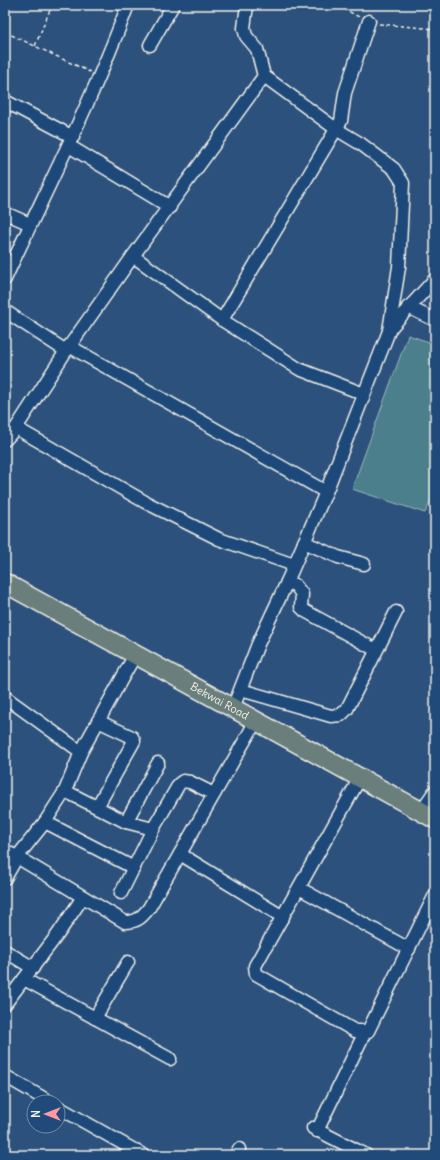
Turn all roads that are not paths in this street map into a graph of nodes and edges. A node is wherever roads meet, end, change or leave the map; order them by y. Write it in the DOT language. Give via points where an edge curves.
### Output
graph roads {
  1 [pos="128,5"];
  2 [pos="173,5"];
  3 [pos="247,5"];
  4 [pos="369,21"];
  5 [pos="150,44"];
  6 [pos="264,76"];
  7 [pos="5,101"];
  8 [pos="336,129"];
  9 [pos="71,142"];
  10 [pos="170,207"];
  11 [pos="5,213"];
  12 [pos="30,224"];
  13 [pos="133,256"];
  14 [pos="435,278"];
  15 [pos="5,279"];
  16 [pos="408,307"];
  17 [pos="5,311"];
  18 [pos="222,320"];
  19 [pos="435,320"];
  20 [pos="389,331"];
  21 [pos="68,348"];
  22 [pos="364,394"];
  23 [pos="16,428"];
  24 [pos="5,440"];
  25 [pos="326,492"];
  26 [pos="304,542"];
  27 [pos="364,564"];
  28 [pos="294,565"];
  29 [pos="287,582"];
  30 [pos="5,583"];
  31 [pos="396,612"];
  32 [pos="376,650"];
  33 [pos="135,655"];
  34 [pos="240,690"];
  35 [pos="5,697"];
  36 [pos="234,708"];
  37 [pos="98,721"];
  38 [pos="256,721"];
  39 [pos="81,752"];
  40 [pos="158,763"];
  41 [pos="360,778"];
  42 [pos="65,791"];
  43 [pos="435,791"];
  44 [pos="214,794"];
  45 [pos="97,807"];
  46 [pos="428,815"];
  47 [pos="45,822"];
  48 [pos="126,822"];
  49 [pos="153,829"];
  50 [pos="5,851"];
  51 [pos="180,854"];
  52 [pos="17,857"];
  53 [pos="134,868"];
  54 [pos="5,878"];
  55 [pos="299,888"];
  56 [pos="121,893"];
  57 [pos="435,896"];
  58 [pos="83,897"];
  59 [pos="282,917"];
  60 [pos="409,949"];
  61 [pos="5,951"];
  62 [pos="128,962"];
  63 [pos="33,968"];
  64 [pos="24,979"];
  65 [pos="5,1004"];
  66 [pos="95,1018"];
  67 [pos="365,1032"];
  68 [pos="170,1059"];
  69 [pos="5,1076"];
  70 [pos="36,1094"];
  71 [pos="66,1111"];
  72 [pos="122,1144"];
  73 [pos="117,1155"];
  74 [pos="143,1155"];
  75 [pos="366,1155"];
  1 -- 9 [label="street"];
  2 -- 5 [label="street"];
  3 -- 6 [label="street" via="244,28 246,36 257,49"];
  4 -- 8 [label="street" via="346,88 342,117"];
  6 -- 8 [label="street"];
  6 -- 10 [label="street"];
  7 -- 9 [label="street"];
  8 -- 18 [label="street"];
  8 -- 20 [label="street" via="394,169 403,183 399,267"];
  9 -- 10 [label="street"];
  9 -- 12 [label="street"];
  10 -- 13 [label="street"];
  11 -- 12 [label="street"];
  12 -- 15 [label="street"];
  13 -- 18 [label="street"];
  13 -- 21 [label="street"];
  14 -- 16 [label="street"];
  16 -- 19 [label="street"];
  16 -- 20 [label="street"];
  17 -- 21 [label="street"];
  18 -- 22 [label="street" via="299,368"];
  20 -- 22 [label="street"];
  21 -- 23 [label="street"];
  21 -- 25 [label="street"];
  22 -- 25 [label="street"];
  23 -- 24 [label="street"];
  23 -- 28 [label="street" via="159,509 220,539"];
  25 -- 26 [label="street"];
  26 -- 27 [label="street" via="338,557"];
  26 -- 28 [label="street"];
  28 -- 29 [label="street"];
  29 -- 32 [label="street" via="295,585 302,594 301,607 305,611"];
  29 -- 34 [label="street"];
  30 -- 33 [label="highway, Bekwai Road"];
  31 -- 32 [label="street"];
  32 -- 34 [label="street" via="347,709 341,715 331,716"];
  33 -- 36 [label="highway, Bekwai Road"];
  33 -- 37 [label="street"];
  34 -- 36 [label="street"];
  35 -- 39 [label="street"];
  36 -- 38 [label="highway, Bekwai Road"];
  37 -- 39 [label="street"];
  37 -- 45 [label="street" via="132,736 134,741"];
  38 -- 41 [label="highway, Bekwai Road"];
  38 -- 44 [label="street"];
  39 -- 42 [label="street"];
  40 -- 48 [label="street"];
  41 -- 46 [label="highway, Bekwai Road"];
  41 -- 55 [label="street"];
  42 -- 45 [label="street"];
  42 -- 47 [label="street"];
  43 -- 46 [label="street"];
  44 -- 49 [label="street" via="183,781"];
  44 -- 51 [label="street"];
  45 -- 48 [label="street"];
  47 -- 52 [label="street"];
  47 -- 53 [label="street"];
  48 -- 49 [label="street"];
  49 -- 53 [label="street"];
  50 -- 52 [label="street"];
  51 -- 58 [label="street" via="149,908 134,922 125,922"];
  51 -- 59 [label="street"];
  52 -- 54 [label="street"];
  52 -- 58 [label="street"];
  53 -- 56 [label="street"];
  55 -- 59 [label="street"];
  55 -- 60 [label="street"];
  57 -- 60 [label="street"];
  58 -- 63 [label="street"];
  59 -- 67 [label="street" via="255,966 256,974 355,1031"];
  60 -- 67 [label="street" via="370,1028"];
  61 -- 63 [label="street"];
  62 -- 66 [label="street"];
  63 -- 64 [label="street"];
  64 -- 65 [label="street"];
  64 -- 66 [label="street"];
  66 -- 68 [label="street"];
  67 -- 75 [label="street" via="315,1129"];
  69 -- 70 [label="street"];
  71 -- 72 [label="street"];
  72 -- 73 [label="street"];
  72 -- 74 [label="street"];
}
